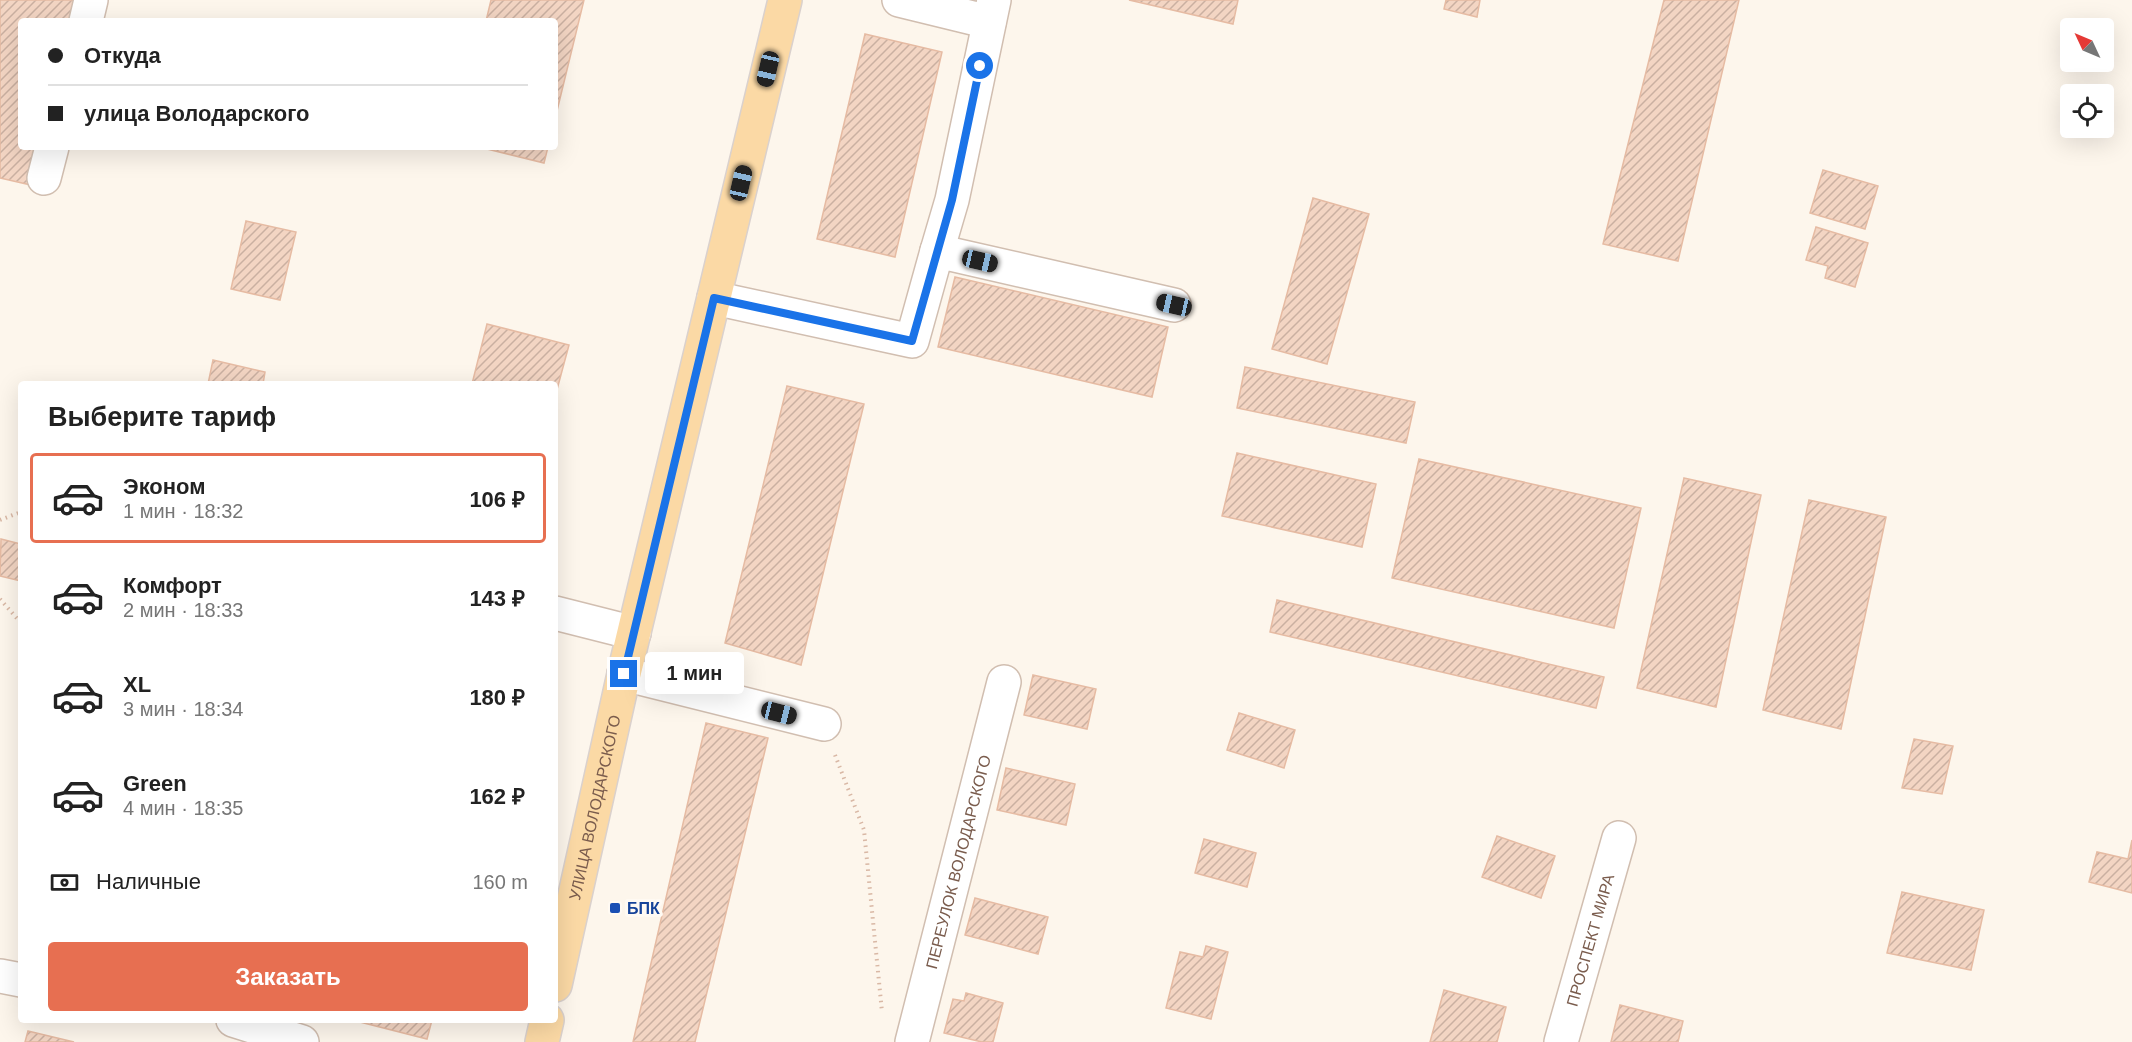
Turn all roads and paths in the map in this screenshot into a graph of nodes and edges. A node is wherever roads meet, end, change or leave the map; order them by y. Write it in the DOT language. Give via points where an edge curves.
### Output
graph roads {
  1 [pos="91,0"];
  2 [pos="785,0"];
  3 [pos="899,0"];
  4 [pos="992,11"];
  5 [pos="87,18"];
  6 [pos="51,150"];
  7 [pos="44,178"];
  8 [pos="937,251"];
  9 [pos="714,298"];
  10 [pos="1174,305"];
  11 [pos="18,513"];
  12 [pos="0,520"];
  13 [pos="0,599"];
  14 [pos="558,615"];
  15 [pos="18,620"];
  16 [pos="634,633"];
  17 [pos="624,674"];
  18 [pos="1004,682"];
  19 [pos="824,724"];
  20 [pos="1619,838"];
  21 [pos="558,971"];
  22 [pos="0,976"];
  23 [pos="18,979"];
  24 [pos="883,1018"];
  25 [pos="242,1023"];
  26 [pos="546,1023"];
  27 [pos="302,1042"];
  28 [pos="542,1042"];
  29 [pos="912,1042"];
  30 [pos="1561,1042"];
  1 -- 5 [label="street"];
  2 -- 9 [label="main road, УЛИЦА ВОЛОДАРСКОГО"];
  3 -- 4 [label="street"];
  4 -- 8 [label="street" via="952,200"];
  6 -- 7 [label="street"];
  8 -- 9 [label="street" via="912,341"];
  8 -- 10 [label="street"];
  9 -- 16 [label="main road, УЛИЦА ВОЛОДАРСКОГО"];
  11 -- 12 [label="path"];
  13 -- 15 [label="path"];
  14 -- 16 [label="street"];
  16 -- 17 [label="main road, УЛИЦА ВОЛОДАРСКОГО"];
  17 -- 19 [label="street"];
  17 -- 21 [label="main road, УЛИЦА ВОЛОДАРСКОГО"];
  18 -- 29 [label="street, ПЕРЕУЛОК ВОЛОДАРСКОГО"];
  19 -- 24 [label="path" via="864,830"];
  20 -- 30 [label="street, ПРОСПЕКТ МИРА"];
  22 -- 23 [label="street"];
  25 -- 27 [label="street"];
  26 -- 28 [label="main road"];
}
